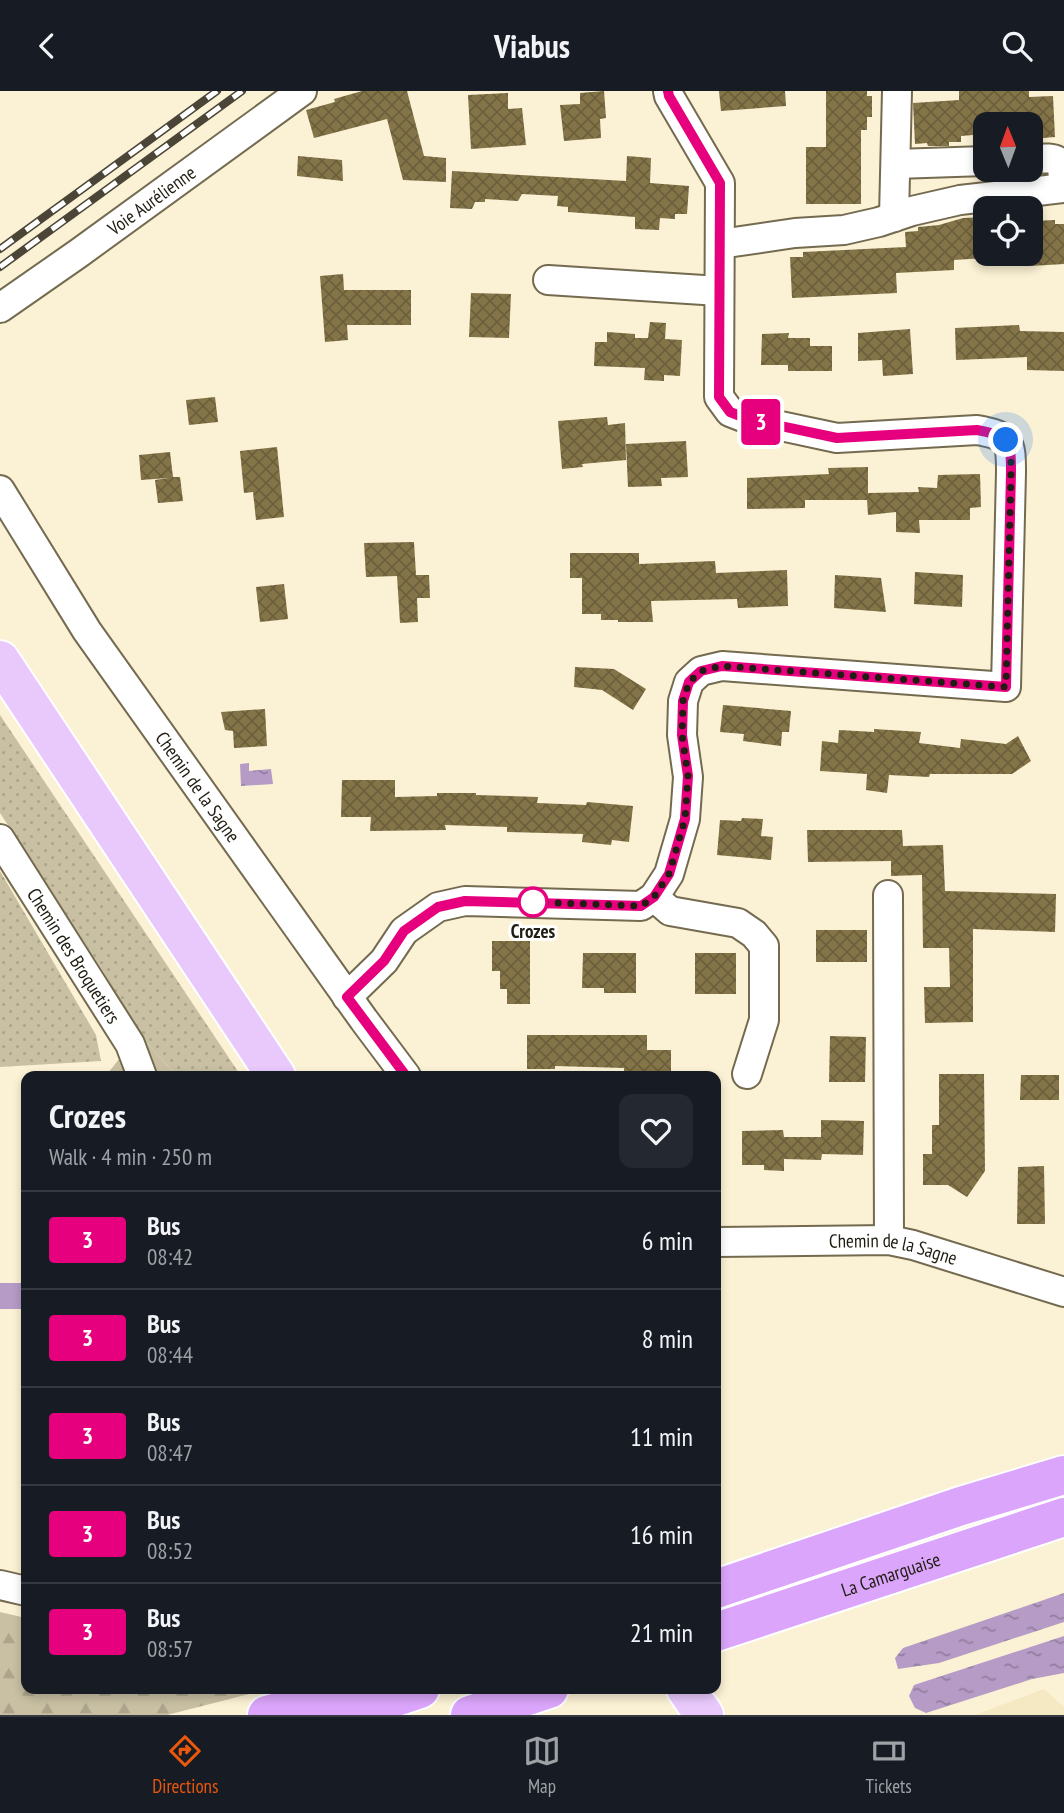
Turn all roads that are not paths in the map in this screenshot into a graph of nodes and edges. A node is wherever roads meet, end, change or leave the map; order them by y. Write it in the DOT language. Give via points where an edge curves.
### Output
graph roads {
  1 [pos="302,91"];
  2 [pos="668,91"];
  3 [pos="897,91"];
  4 [pos="1043,158"];
  5 [pos="973,161"];
  6 [pos="896,164"];
  7 [pos="1063,188"];
  8 [pos="894,217"];
  9 [pos="720,244"];
  10 [pos="548,279"];
  11 [pos="719,291"];
  12 [pos="0,308"];
  13 [pos="0,490"];
  14 [pos="0,660"];
  15 [pos="0,839"];
  16 [pos="888,895"];
  17 [pos="654,897"];
  18 [pos="347,997"];
  19 [pos="140,1071"];
  20 [pos="273,1071"];
  21 [pos="402,1071"];
  22 [pos="747,1074"];
  23 [pos="889,1240"];
  24 [pos="721,1242"];
  25 [pos="1064,1292"];
  26 [pos="1064,1475"];
  27 [pos="1064,1517"];
  28 [pos="0,1585"];
  29 [pos="721,1588"];
  30 [pos="21,1590"];
  31 [pos="721,1630"];
  32 [pos="347,1694"];
  33 [pos="405,1694"];
  34 [pos="534,1694"];
  35 [pos="689,1694"];
  36 [pos="480,1712"];
  37 [pos="267,1715"];
  38 [pos="341,1715"];
  39 [pos="704,1715"];
  1 -- 12 [label="street, Voie Aurélienne"];
  2 -- 9 [label="street" via="720,183"];
  3 -- 6 [label="street"];
  4 -- 7 [label="street" via="1059,162"];
  5 -- 6 [label="street"];
  6 -- 8 [label="street"];
  7 -- 8 [label="street" via="960,200"];
  8 -- 9 [label="street" via="844,230"];
  9 -- 11 [label="street"];
  10 -- 11 [label="street"];
  11 -- 17 [label="street" via="719,397 730,412 837,438 977,430 1006,440 1011,472 1006,687 722,666 701,671 689,682 683,701 688,776 685,819 669,874"];
  13 -- 18 [label="street, Chemin de la Sagne" via="87,631"];
  14 -- 20 [label="main road"];
  15 -- 19 [label="street, Chemin des Broquetiers" via="130,1044"];
  16 -- 23 [label="street"];
  17 -- 18 [label="street" via="641,906 465,901 438,907 404,931 384,961"];
  17 -- 22 [label="street" via="670,911 738,923 764,946 764,1020"];
  18 -- 21 [label="street, Chemin de la Sagne"];
  23 -- 24 [label="street, Chemin de la Sagne"];
  23 -- 25 [label="street, Chemin de la Sagne"];
  26 -- 29 [label="highway"];
  27 -- 31 [label="highway, La Camarguaise"];
  28 -- 30 [label="street"];
  32 -- 37 [label="highway"];
  33 -- 38 [label="highway"];
  34 -- 36 [label="highway"];
  35 -- 39 [label="main road"];
}
